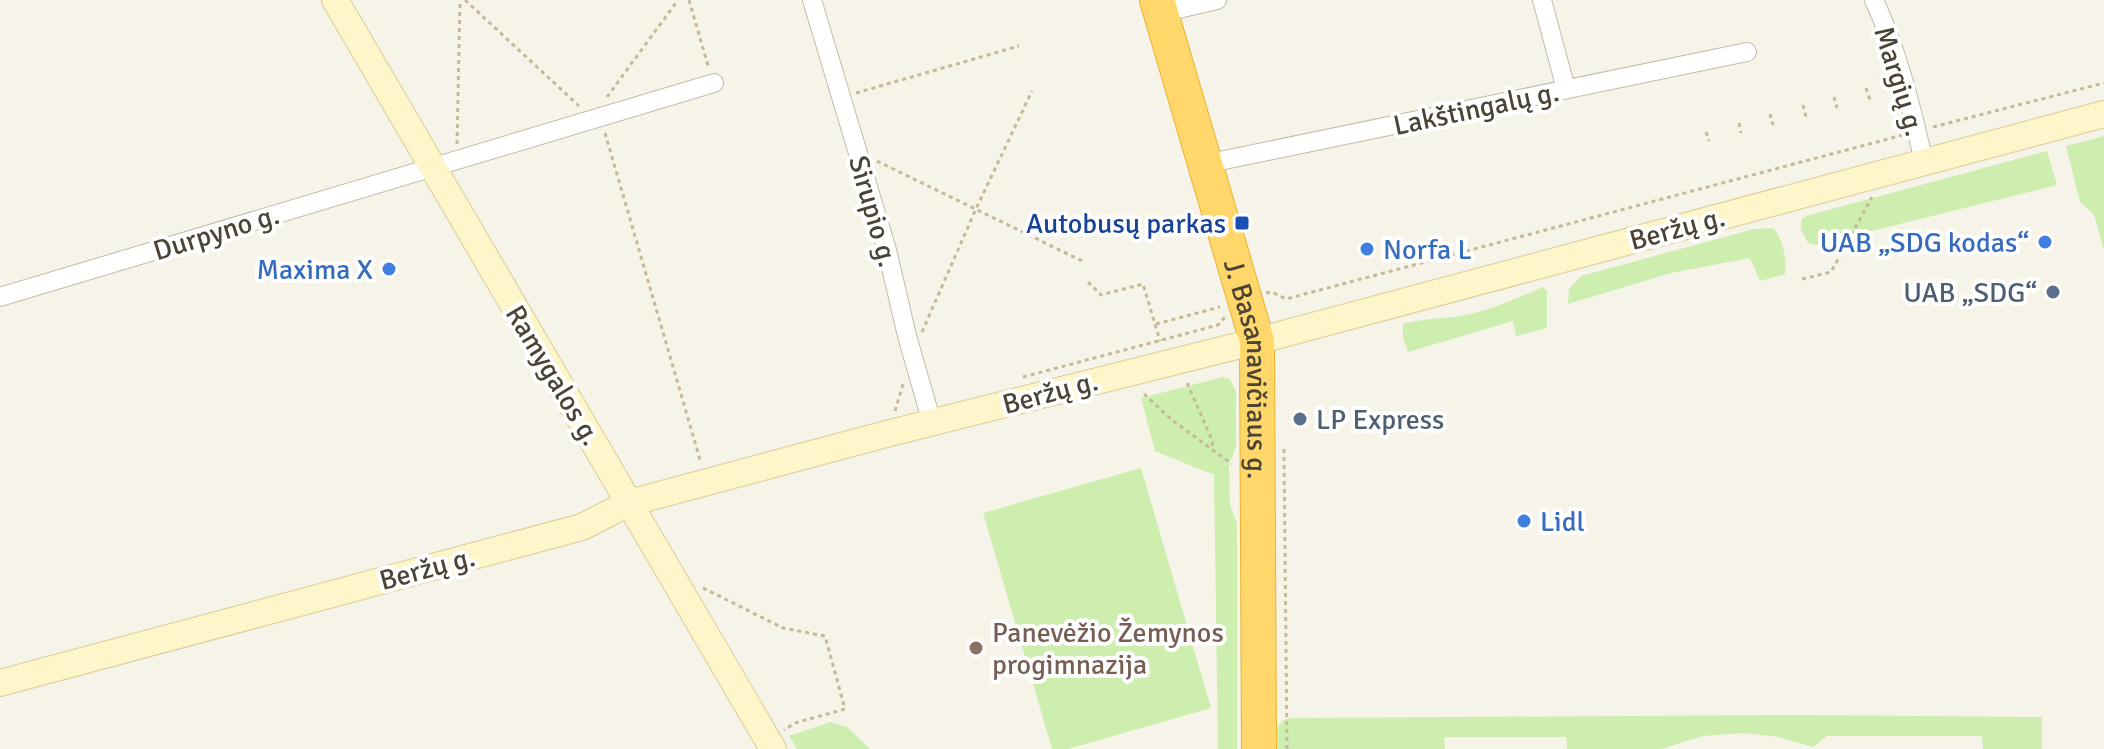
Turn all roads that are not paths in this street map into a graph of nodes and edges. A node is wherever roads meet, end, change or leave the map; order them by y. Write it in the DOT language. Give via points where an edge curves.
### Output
graph roads {
  1 [pos="335,0"];
  2 [pos="812,0"];
  3 [pos="1217,0"];
  4 [pos="1542,0"];
  5 [pos="1874,0"];
  6 [pos="1159,6"];
  7 [pos="1747,52"];
  8 [pos="714,83"];
  9 [pos="1566,89"];
  10 [pos="2104,114"];
  11 [pos="1924,162"];
  12 [pos="444,163"];
  13 [pos="1205,164"];
  14 [pos="0,297"];
  15 [pos="1257,341"];
  16 [pos="932,423"];
  17 [pos="629,503"];
  18 [pos="0,683"];
  19 [pos="770,744"];
  20 [pos="1259,749"];
  1 -- 12 [label="main road, Ramygalos g."];
  2 -- 16 [label="street, Sirupio g."];
  3 -- 6 [label="street"];
  4 -- 9 [label="street"];
  5 -- 11 [label="street, Margių g." via="1904,78"];
  6 -- 13 [label="highway, J. Basanavičiaus g."];
  7 -- 9 [label="street, Lakštingalų g."];
  8 -- 12 [label="street, Durpyno g."];
  9 -- 13 [label="street, Lakštingalų g."];
  10 -- 11 [label="main road, Beržų g."];
  11 -- 15 [label="main road, Beržų g."];
  12 -- 14 [label="street, Durpyno g."];
  12 -- 17 [label="main road, Ramygalos g."];
  13 -- 15 [label="highway, J. Basanavičiaus g."];
  15 -- 16 [label="main road, Beržų g."];
  15 -- 20 [label="highway, J. Basanavičiaus g."];
  16 -- 17 [label="main road, Beržų g."];
  17 -- 18 [label="main road, Beržų g." via="582,527"];
  17 -- 19 [label="main road, Ramygalos g."];
}
